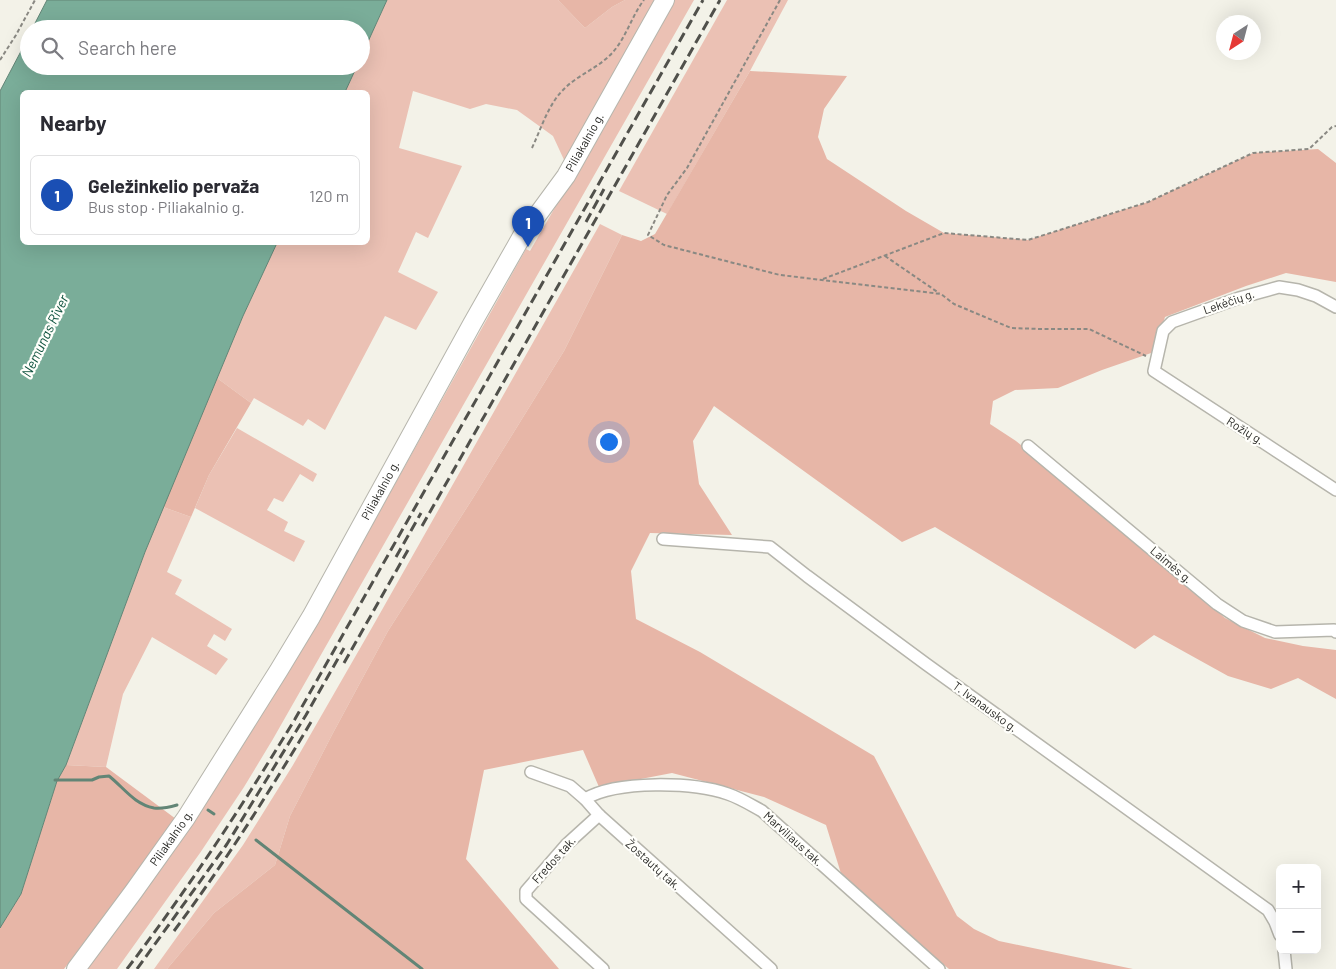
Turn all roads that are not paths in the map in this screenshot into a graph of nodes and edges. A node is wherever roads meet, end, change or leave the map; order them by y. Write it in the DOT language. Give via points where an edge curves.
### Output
graph roads {
  1 [pos="665,0"];
  2 [pos="1336,307"];
  3 [pos="1155,366"];
  4 [pos="1028,446"];
  5 [pos="1336,490"];
  6 [pos="663,539"];
  7 [pos="1335,630"];
  8 [pos="531,772"];
  9 [pos="585,798"];
  10 [pos="599,815"];
  11 [pos="1276,926"];
  12 [pos="1284,954"];
  13 [pos="76,969"];
  14 [pos="604,969"];
  15 [pos="771,969"];
  16 [pos="939,969"];
  17 [pos="1286,969"];
  1 -- 13 [label="main road, Piliakalnio g." via="566,176 517,244 280,670 186,818"];
  2 -- 3 [label="street, Lekėčių g." via="1316,296 1279,287 1239,298 1172,322 1163,331"];
  3 -- 5 [label="street, Rožių g."];
  4 -- 7 [label="street, Laimės g." via="1217,604 1244,622 1275,632"];
  6 -- 11 [label="street, T. Ivanausko g." via="770,547 926,664 1268,910"];
  8 -- 9 [label="street, Žostautų tak." via="570,786"];
  9 -- 10 [label="street, Žostautų tak."];
  9 -- 16 [label="street, Marviliaus tak." via="611,789 662,784 700,788 743,800 762,811"];
  10 -- 14 [label="street, Fredos tak." via="566,845 526,891 526,899"];
  10 -- 15 [label="street, Žostautų tak."];
  12 -- 17 [label="street"];
}
